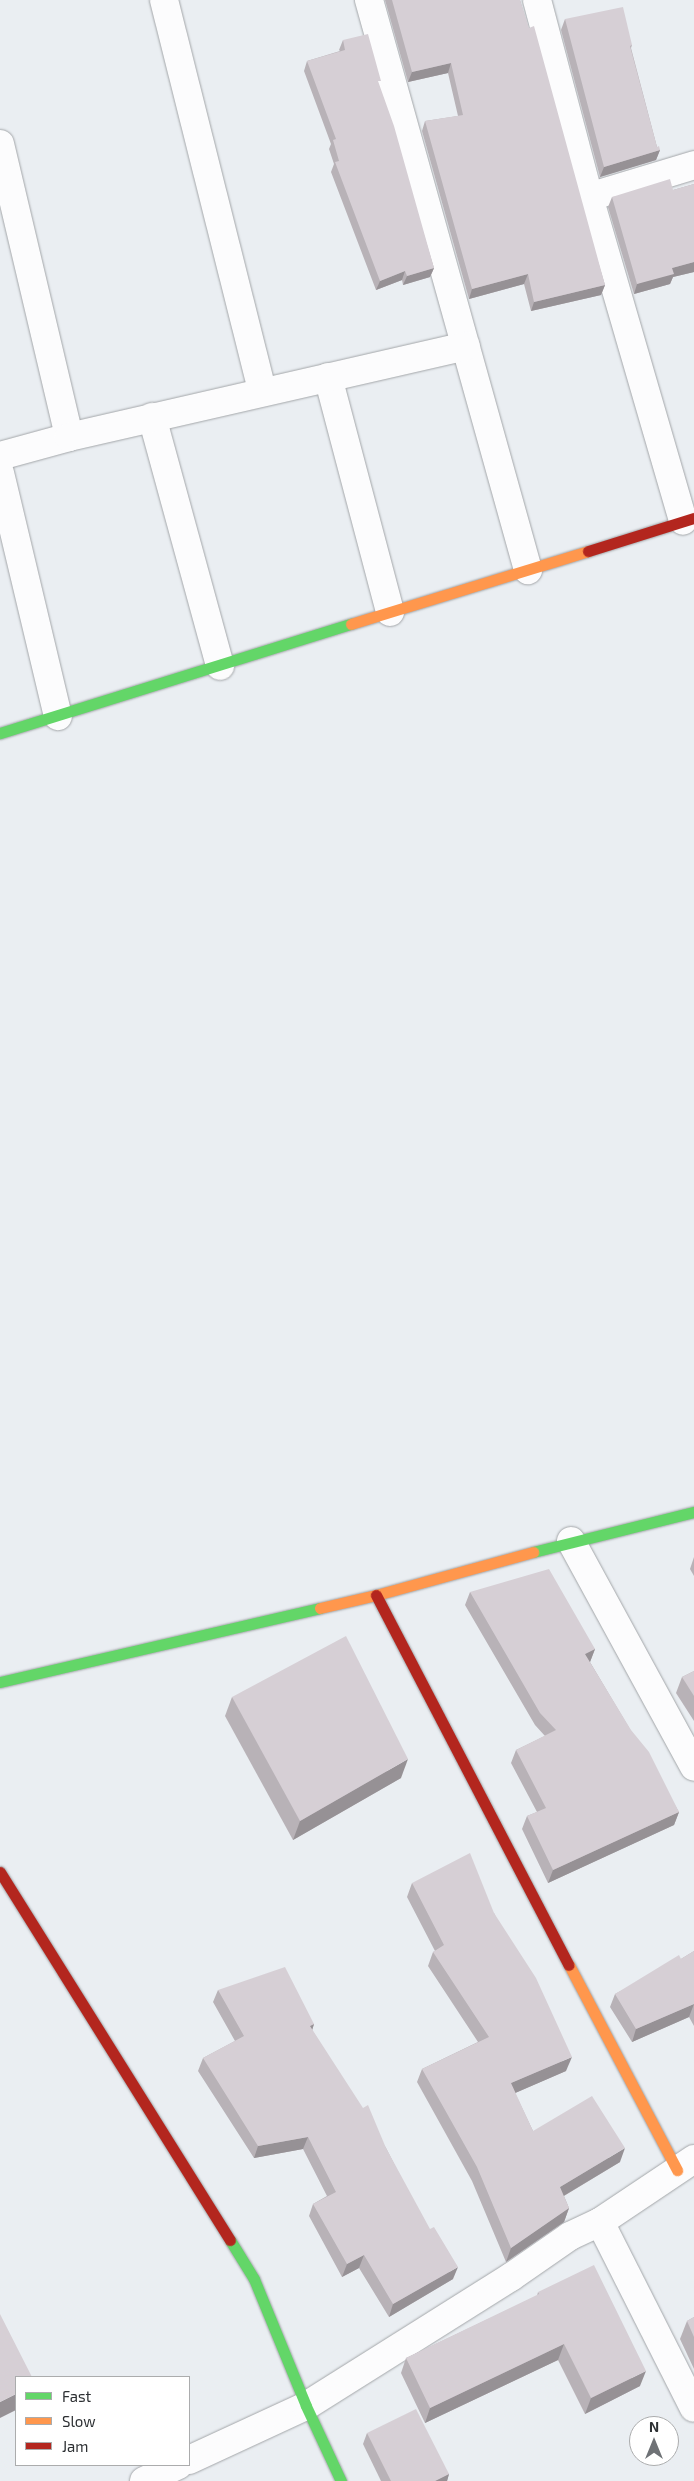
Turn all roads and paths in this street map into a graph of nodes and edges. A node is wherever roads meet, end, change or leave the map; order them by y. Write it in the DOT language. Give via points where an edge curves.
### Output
graph roads {
  1 [pos="164,0"];
  2 [pos="369,0"];
  3 [pos="536,0"];
  4 [pos="0,144"];
  5 [pos="694,165"];
  6 [pos="589,197"];
  7 [pos="466,346"];
  8 [pos="328,377"];
  9 [pos="262,391"];
  10 [pos="152,417"];
  11 [pos="69,437"];
  12 [pos="0,456"];
  13 [pos="0,473"];
  14 [pos="689,520"];
  15 [pos="528,570"];
  16 [pos="390,612"];
  17 [pos="220,666"];
  18 [pos="58,716"];
  19 [pos="0,733"];
  20 [pos="694,1512"];
  21 [pos="571,1541"];
  22 [pos="376,1595"];
  23 [pos="0,1682"];
  24 [pos="694,1767"];
  25 [pos="0,1872"];
  26 [pos="686,2165"];
  27 [pos="600,2222"];
  28 [pos="306,2406"];
  29 [pos="694,2408"];
  30 [pos="190,2460"];
  31 [pos="177,2466"];
  32 [pos="144,2481"];
  33 [pos="341,2481"];
  1 -- 9 [label="street"];
  2 -- 7 [label="street"];
  3 -- 6 [label="street"];
  4 -- 11 [label="street"];
  5 -- 6 [label="street"];
  6 -- 14 [label="street"];
  7 -- 8 [label="street"];
  7 -- 15 [label="street"];
  8 -- 9 [label="street"];
  8 -- 16 [label="street"];
  9 -- 10 [label="street"];
  10 -- 11 [label="street"];
  10 -- 17 [label="street"];
  11 -- 12 [label="street"];
  13 -- 18 [label="street"];
  14 -- 15 [label="street"];
  15 -- 16 [label="street"];
  16 -- 17 [label="street"];
  17 -- 18 [label="street"];
  18 -- 19 [label="street"];
  20 -- 21 [label="street"];
  21 -- 22 [label="street"];
  21 -- 24 [label="street"];
  22 -- 23 [label="street"];
  22 -- 26 [label="street"];
  25 -- 28 [label="street" via="254,2279"];
  26 -- 27 [label="street"];
  27 -- 28 [label="street" via="570,2236 511,2277"];
  27 -- 29 [label="street"];
  28 -- 30 [label="street"];
  28 -- 33 [label="street"];
  31 -- 32 [label="street"];
}
